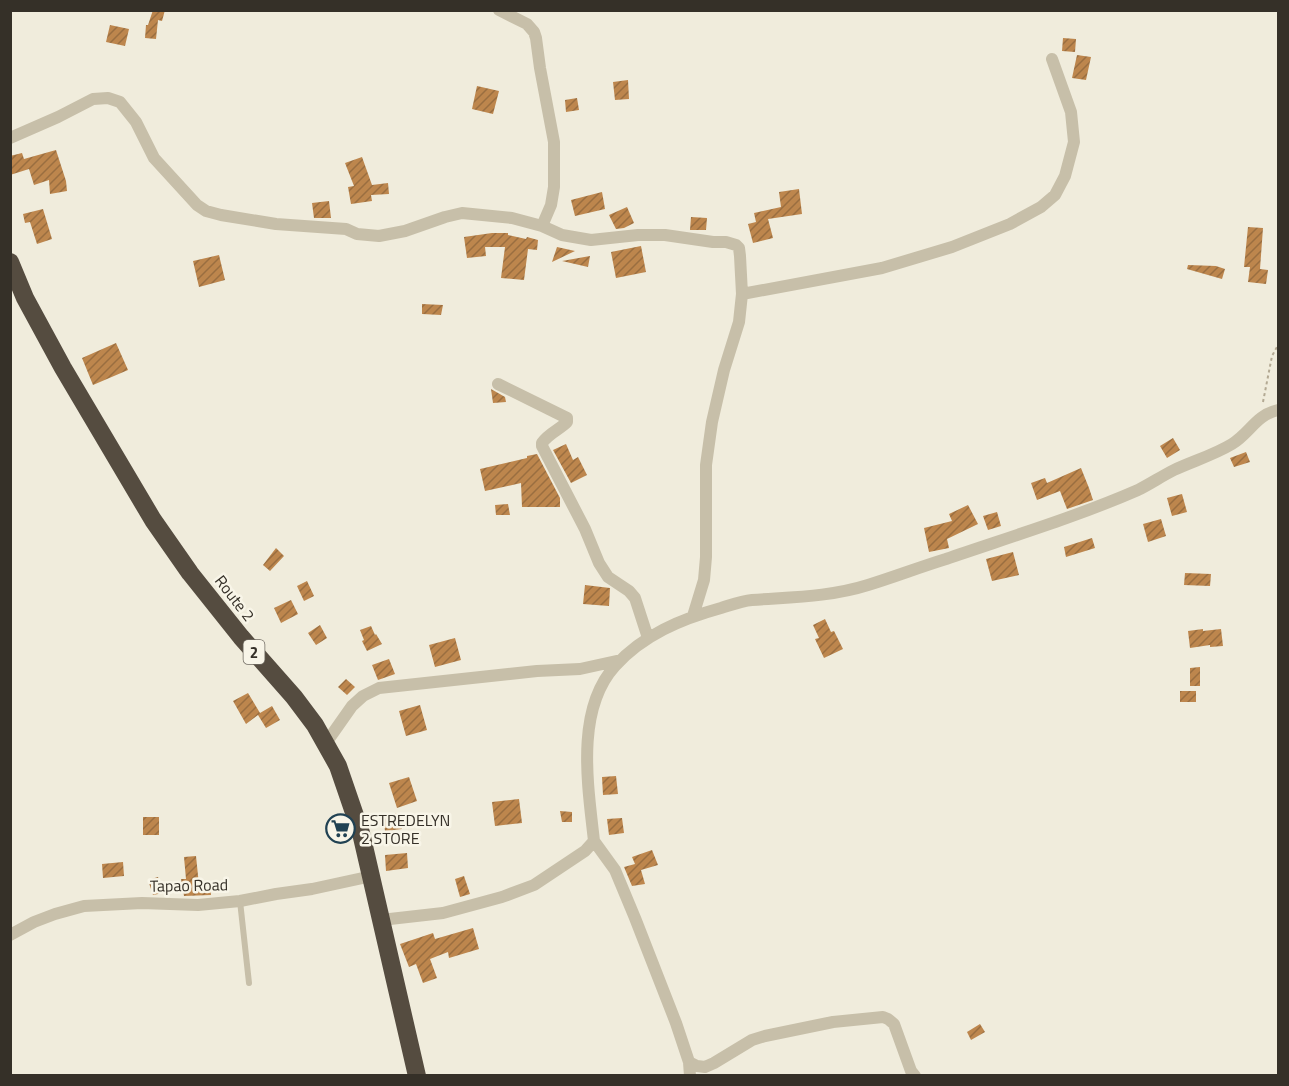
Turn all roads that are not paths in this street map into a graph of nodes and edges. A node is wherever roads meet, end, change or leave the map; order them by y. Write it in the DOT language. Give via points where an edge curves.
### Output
graph roads {
  1 [pos="499,10"];
  2 [pos="1052,59"];
  3 [pos="10,138"];
  4 [pos="542,226"];
  5 [pos="10,262"];
  6 [pos="742,294"];
  7 [pos="498,384"];
  8 [pos="1278,410"];
  9 [pos="693,616"];
  10 [pos="648,638"];
  11 [pos="621,660"];
  12 [pos="326,743"];
  13 [pos="594,840"];
  14 [pos="372,876"];
  15 [pos="240,901"];
  16 [pos="381,920"];
  17 [pos="10,935"];
  18 [pos="249,983"];
  19 [pos="689,1062"];
  20 [pos="417,1076"];
  21 [pos="690,1076"];
  22 [pos="915,1076"];
  1 -- 4 [label="street" via="527,24 537,38 554,142 554,187"];
  2 -- 6 [label="street" via="1071,112 1074,142 1065,176 1055,195 1041,207 952,247 882,268"];
  3 -- 4 [label="street" via="93,99 108,98 120,102 136,122 154,158 206,211 276,224 346,229 370,236 405,231 462,213 512,218"];
  4 -- 6 [label="street" via="562,235 591,240 665,235 733,243 739,248"];
  5 -- 12 [label="highway, Route 2 / 2" via="63,368 153,520 190,573 294,697"];
  6 -- 9 [label="street" via="739,322 712,422 706,465 704,580"];
  7 -- 10 [label="street" via="567,418 549,434 542,447 599,563 608,577 635,598"];
  8 -- 9 [label="street" via="1261,417 1231,445 1140,489 1027,533 858,588 749,601"];
  9 -- 10 [label="street"];
  10 -- 11 [label="street"];
  11 -- 12 [label="street" via="580,669 537,670 379,688 352,706"];
  11 -- 13 [label="street" via="604,679 588,727 588,794"];
  12 -- 14 [label="highway, Route 2 / 2" via="352,803"];
  13 -- 16 [label="street" via="585,851 534,885 443,913"];
  13 -- 19 [label="street" via="615,870"];
  14 -- 15 [label="street, Tapao Road"];
  14 -- 16 [label="highway, Route 2 / 2"];
  15 -- 17 [label="street, Tapao Road" via="84,906 34,922"];
  15 -- 18 [label="lane"];
  16 -- 20 [label="highway, Route 2 / 2"];
  19 -- 21 [label="street"];
  19 -- 22 [label="street" via="705,1067 752,1040 784,1031 883,1017 894,1024"];
}
